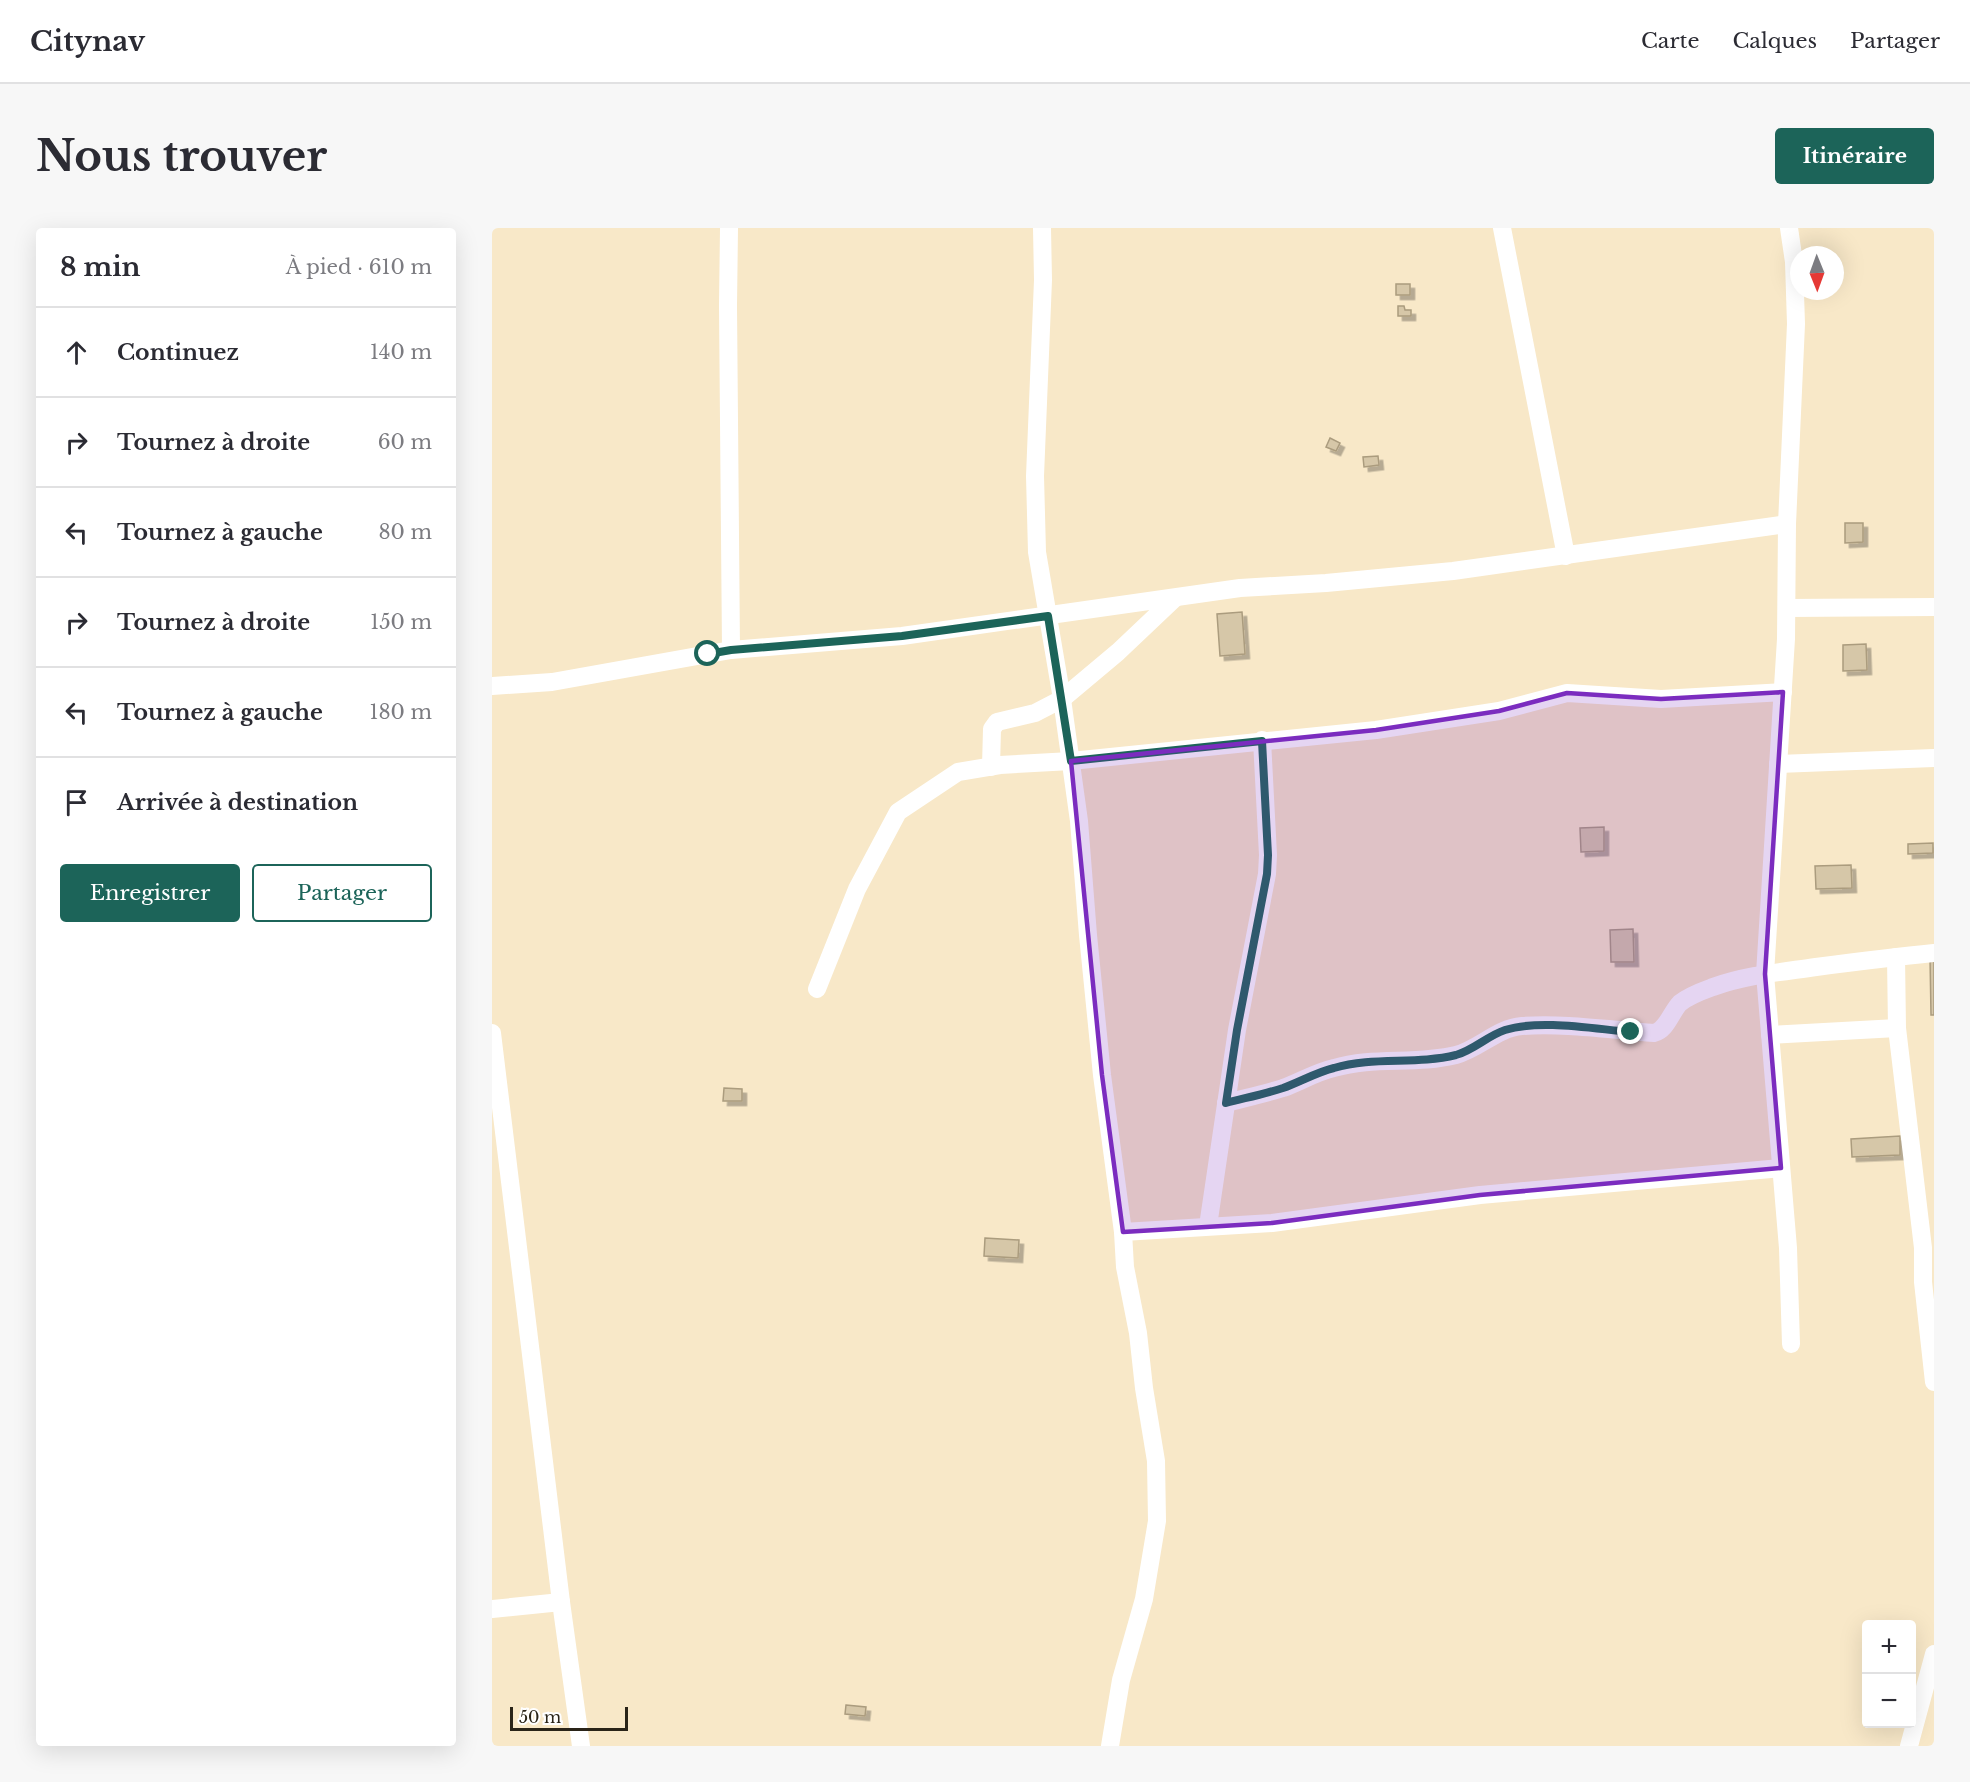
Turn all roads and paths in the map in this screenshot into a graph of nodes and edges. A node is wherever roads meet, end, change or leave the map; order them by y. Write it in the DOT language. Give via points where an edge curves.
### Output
graph roads {
  1 [pos="729,228"];
  2 [pos="1042,228"];
  3 [pos="1502,228"];
  4 [pos="1789,228"];
  5 [pos="1787,524"];
  6 [pos="1566,556"];
  7 [pos="1175,598"];
  8 [pos="1787,608"];
  9 [pos="1934,608"];
  10 [pos="1048,616"];
  11 [pos="731,650"];
  12 [pos="492,686"];
  13 [pos="1783,692"];
  14 [pos="1062,699"];
  15 [pos="1262,741"];
  16 [pos="1934,758"];
  17 [pos="1071,761"];
  18 [pos="1778,764"];
  19 [pos="991,767"];
  20 [pos="1934,953"];
  21 [pos="1896,957"];
  22 [pos="1765,974"];
  23 [pos="817,989"];
  24 [pos="1897,1028"];
  25 [pos="492,1033"];
  26 [pos="1770,1035"];
  27 [pos="1226,1103"];
  28 [pos="1781,1168"];
  29 [pos="1208,1227"];
  30 [pos="1123,1232"];
  31 [pos="1791,1344"];
  32 [pos="1934,1382"];
  33 [pos="561,1602"];
  34 [pos="492,1609"];
  35 [pos="1934,1654"];
  36 [pos="580,1746"];
  37 [pos="1110,1746"];
  38 [pos="1909,1746"];
  1 -- 11 [label="street"];
  2 -- 10 [label="street" via="1035,476 1037,552"];
  3 -- 6 [label="street"];
  4 -- 5 [label="street" via="1796,324"];
  5 -- 6 [label="street"];
  5 -- 8 [label="street"];
  6 -- 7 [label="street" via="1402,576 1240,588"];
  7 -- 10 [label="street"];
  7 -- 14 [label="street"];
  8 -- 9 [label="street"];
  8 -- 13 [label="street"];
  10 -- 11 [label="street" via="902,636"];
  10 -- 14 [label="street"];
  11 -- 12 [label="street" via="552,682"];
  13 -- 15 [label="street" via="1661,699 1567,693 1499,711 1376,730"];
  13 -- 18 [label="street"];
  14 -- 17 [label="street"];
  14 -- 19 [label="street" via="1035,713 997,722 992,729"];
  15 -- 17 [label="street"];
  15 -- 27 [label="street" via="1267,874"];
  16 -- 18 [label="street"];
  17 -- 19 [label="street"];
  17 -- 30 [label="street" via="1102,1076"];
  18 -- 22 [label="street"];
  19 -- 23 [label="street" via="958,772 898,812 857,889"];
  20 -- 21 [label="street"];
  21 -- 22 [label="street"];
  21 -- 24 [label="street"];
  22 -- 26 [label="street"];
  22 -- 27 [label="street" via="1695,994 1681,1003 1654,1033 1519,1026 1456,1055 1334,1068"];
  24 -- 26 [label="street"];
  24 -- 32 [label="street"];
  25 -- 33 [label="street"];
  26 -- 28 [label="street"];
  27 -- 29 [label="street"];
  28 -- 29 [label="street" via="1491,1194 1272,1223"];
  28 -- 31 [label="street"];
  29 -- 30 [label="street"];
  30 -- 37 [label="street" via="1125,1267 1156,1461 1157,1521 1144,1599 1121,1680"];
  33 -- 34 [label="street"];
  33 -- 36 [label="street"];
  35 -- 38 [label="street"];
}
